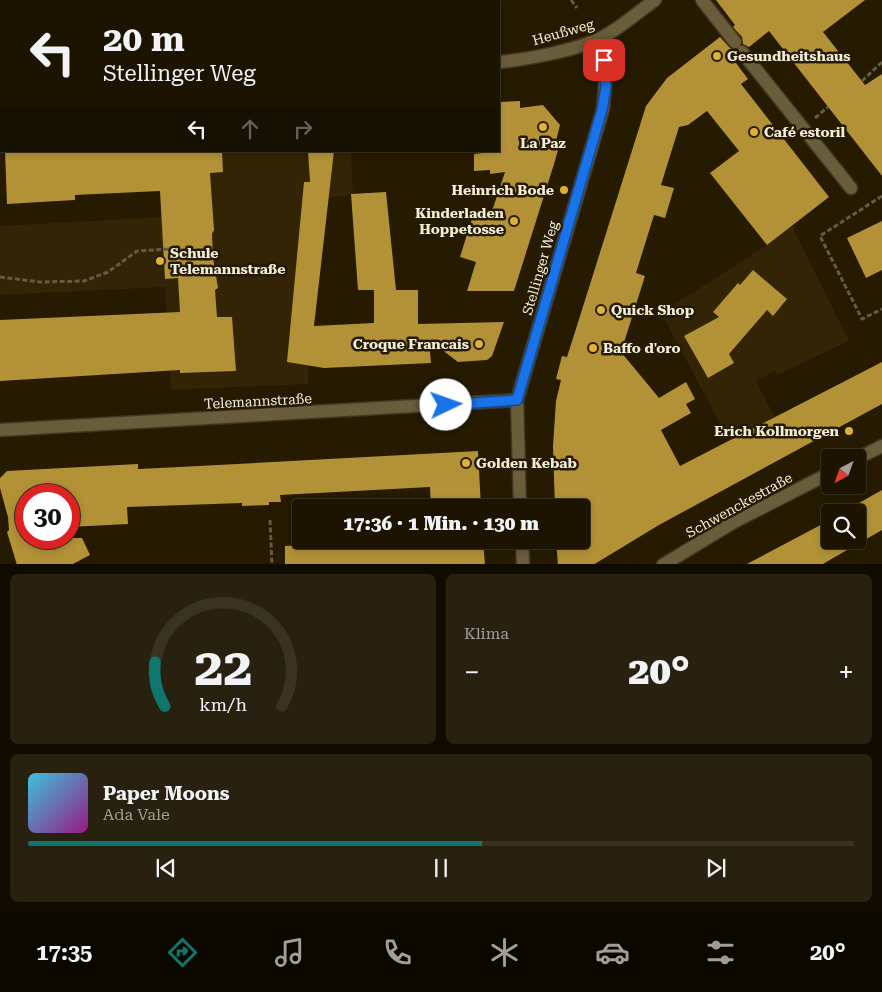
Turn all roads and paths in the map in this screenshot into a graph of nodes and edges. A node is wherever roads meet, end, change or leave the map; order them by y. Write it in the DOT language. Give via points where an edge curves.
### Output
graph roads {
  1 [pos="571,0"];
  2 [pos="655,0"];
  3 [pos="702,0"];
  4 [pos="577,8"];
  5 [pos="594,41"];
  6 [pos="500,62"];
  7 [pos="882,62"];
  8 [pos="862,81"];
  9 [pos="851,188"];
  10 [pos="882,196"];
  11 [pos="170,249"];
  12 [pos="0,277"];
  13 [pos="882,309"];
  14 [pos="517,400"];
  15 [pos="0,430"];
  16 [pos="882,446"];
  17 [pos="866,454"];
  18 [pos="821,477"];
  19 [pos="520,499"];
  20 [pos="270,520"];
  21 [pos="523,549"];
  22 [pos="272,564"];
  23 [pos="524,564"];
  24 [pos="663,564"];
  1 -- 4 [label="path"];
  2 -- 5 [label="street, Heußweg"];
  3 -- 9 [label="street"];
  5 -- 6 [label="street, Heußweg" via="538,56"];
  5 -- 14 [label="street, Stellinger Weg" via="604,60 606,87 602,110"];
  7 -- 8 [label="path"];
  10 -- 13 [label="path" via="820,236 862,319"];
  11 -- 12 [label="path" via="137,251 108,272 84,280 40,282"];
  14 -- 15 [label="street, Telemannstraße"];
  14 -- 19 [label="street, Stellinger Weg"];
  16 -- 17 [label="street"];
  18 -- 24 [label="street, Schwenckestraße" via="732,523"];
  20 -- 22 [label="path"];
  21 -- 23 [label="street"];
}
